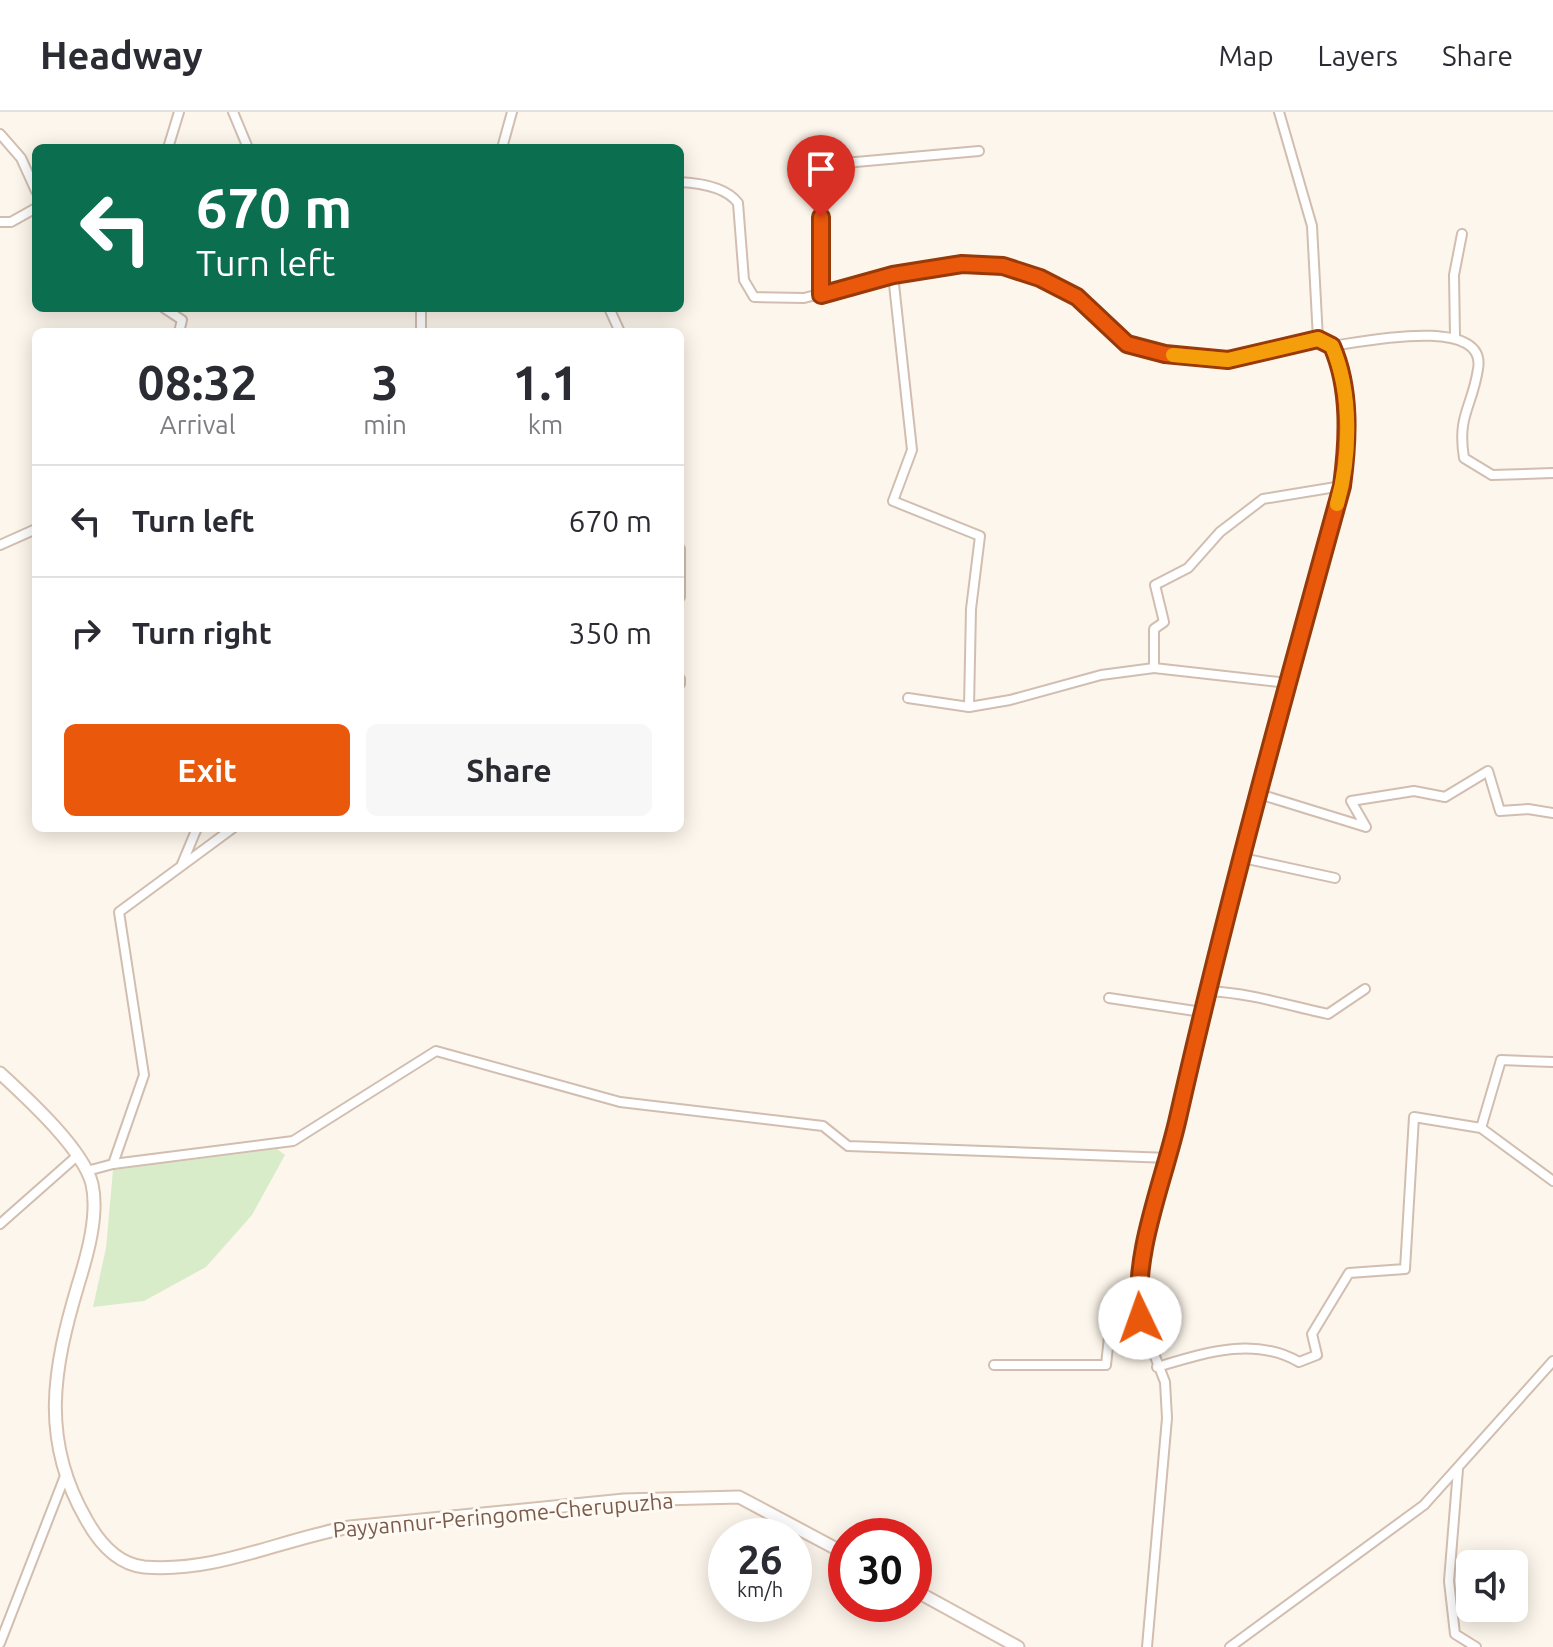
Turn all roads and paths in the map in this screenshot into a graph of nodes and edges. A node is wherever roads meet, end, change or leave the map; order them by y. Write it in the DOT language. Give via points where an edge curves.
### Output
graph roads {
  1 [pos="179,112"];
  2 [pos="233,112"];
  3 [pos="512,112"];
  4 [pos="1279,112"];
  5 [pos="0,134"];
  6 [pos="169,144"];
  7 [pos="246,144"];
  8 [pos="503,144"];
  9 [pos="979,151"];
  10 [pos="32,182"];
  11 [pos="684,183"];
  12 [pos="32,210"];
  13 [pos="0,222"];
  14 [pos="1462,234"];
  15 [pos="893,275"];
  16 [pos="821,295"];
  17 [pos="170,312"];
  18 [pos="180,328"];
  19 [pos="1455,337"];
  20 [pos="1318,339"];
  21 [pos="1332,346"];
  22 [pos="1553,473"];
  23 [pos="1342,486"];
  24 [pos="32,531"];
  25 [pos="0,545"];
  26 [pos="1154,668"];
  27 [pos="1288,683"];
  28 [pos="908,698"];
  29 [pos="969,707"];
  30 [pos="1259,794"];
  31 [pos="1553,813"];
  32 [pos="195,832"];
  33 [pos="227,832"];
  34 [pos="1243,858"];
  35 [pos="182,865"];
  36 [pos="1335,878"];
  37 [pos="1365,989"];
  38 [pos="1208,991"];
  39 [pos="1109,998"];
  40 [pos="1202,1012"];
  41 [pos="1553,1062"];
  42 [pos="0,1073"];
  43 [pos="1481,1128"];
  44 [pos="77,1156"];
  45 [pos="1169,1158"];
  46 [pos="113,1164"];
  47 [pos="87,1171"];
  48 [pos="1553,1181"];
  49 [pos="0,1224"];
  50 [pos="1138,1298"];
  51 [pos="1553,1361"];
  52 [pos="994,1365"];
  53 [pos="1157,1367"];
  54 [pos="1458,1469"];
  55 [pos="65,1476"];
  56 [pos="828,1544"];
  57 [pos="932,1600"];
  58 [pos="0,1643"];
  59 [pos="1018,1647"];
  60 [pos="1147,1647"];
  61 [pos="1230,1647"];
  62 [pos="1476,1647"];
  1 -- 6 [label="street"];
  2 -- 7 [label="street"];
  3 -- 8 [label="street"];
  4 -- 20 [label="street" via="1312,226"];
  5 -- 10 [label="street" via="21,158"];
  9 -- 16 [label="street" via="822,165"];
  11 -- 16 [label="street" via="711,187 738,203 744,280 754,297"];
  12 -- 13 [label="street"];
  14 -- 19 [label="street" via="1454,275"];
  15 -- 16 [label="street"];
  15 -- 20 [label="street" via="962,264 1003,266 1077,297 1127,344 1165,354 1228,360"];
  15 -- 29 [label="street" via="912,450 893,501 980,536 971,609"];
  17 -- 18 [label="street" via="182,320"];
  19 -- 21 [label="street" via="1416,335"];
  19 -- 22 [label="street" via="1479,357 1460,430 1464,458 1492,475"];
  20 -- 21 [label="street"];
  21 -- 23 [label="street" via="1342,371 1348,445"];
  23 -- 26 [label="street" via="1263,499 1220,532 1188,568 1155,585 1164,622 1154,629"];
  23 -- 27 [label="street"];
  24 -- 25 [label="street"];
  26 -- 27 [label="street"];
  26 -- 29 [label="street" via="1101,675"];
  27 -- 30 [label="street"];
  28 -- 29 [label="street"];
  30 -- 31 [label="street" via="1366,827 1351,801 1414,791 1445,797 1488,771 1500,811"];
  30 -- 34 [label="street"];
  32 -- 35 [label="street"];
  33 -- 35 [label="street"];
  34 -- 36 [label="street"];
  34 -- 38 [label="street"];
  35 -- 46 [label="street" via="119,912 144,1075"];
  37 -- 38 [label="street" via="1328,1014 1246,993"];
  38 -- 40 [label="street"];
  39 -- 40 [label="street"];
  40 -- 45 [label="street"];
  41 -- 43 [label="street" via="1501,1060"];
  42 -- 44 [label="main road, Payyannur-Peringome-Cherupuzha"];
  43 -- 48 [label="street"];
  43 -- 53 [label="street" via="1414,1117 1405,1269 1349,1273 1312,1334 1317,1355 1299,1362 1278,1350 1216,1350"];
  44 -- 47 [label="main road, Payyannur-Peringome-Cherupuzha"];
  44 -- 49 [label="street"];
  45 -- 46 [label="street" via="848,1146 823,1126 620,1102 436,1051 293,1141"];
  45 -- 50 [label="street" via="1139,1266"];
  46 -- 47 [label="street"];
  47 -- 55 [label="main road, Payyannur-Peringome-Cherupuzha" via="93,1201 87,1258 56,1366 57,1432"];
  50 -- 52 [label="street" via="1112,1309 1106,1365"];
  50 -- 53 [label="street"];
  51 -- 54 [label="street"];
  53 -- 60 [label="street" via="1165,1382 1167,1418"];
  54 -- 61 [label="street" via="1424,1505"];
  54 -- 62 [label="street" via="1449,1596 1455,1634"];
  55 -- 56 [label="main road, Payyannur-Peringome-Cherupuzha" via="99,1541 140,1567 237,1559 350,1527 624,1500 739,1497"];
  55 -- 58 [label="street"];
  57 -- 59 [label="main road"];
}
